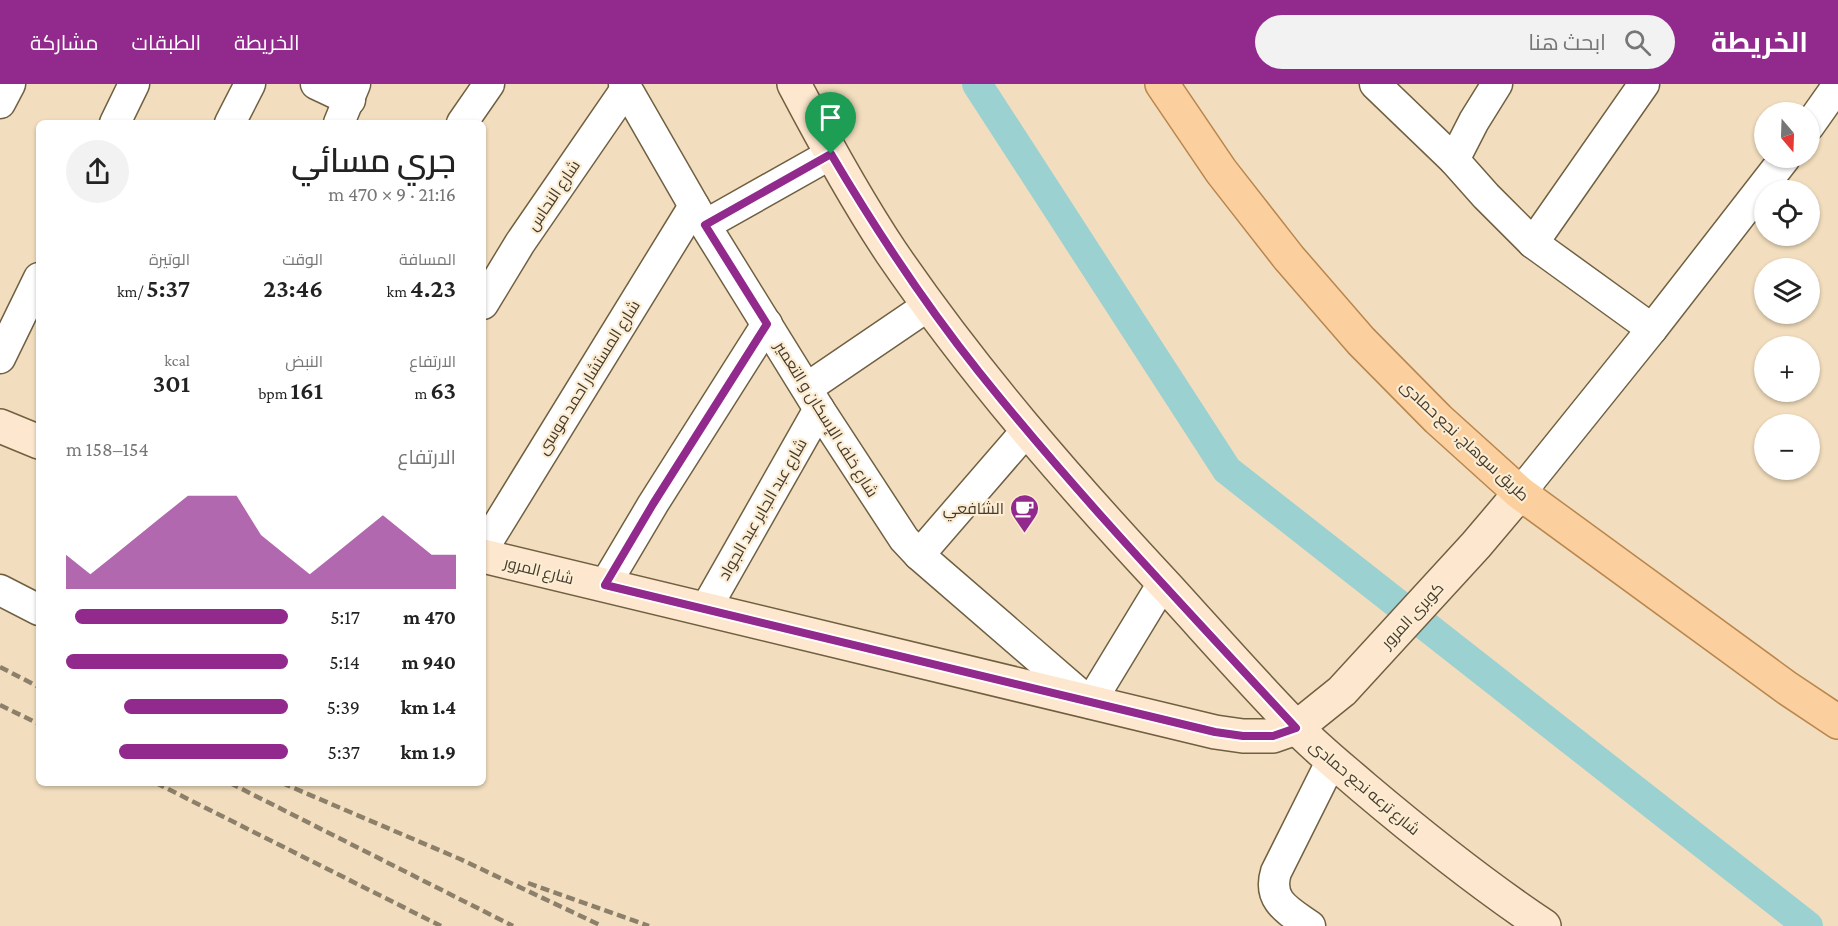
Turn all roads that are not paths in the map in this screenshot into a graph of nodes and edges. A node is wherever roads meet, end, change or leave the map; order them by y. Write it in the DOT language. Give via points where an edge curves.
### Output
graph roads {
  1 [pos="10,84"];
  2 [pos="134,84"];
  3 [pos="250,84"];
  4 [pos="316,84"];
  5 [pos="489,84"];
  6 [pos="794,84"];
  7 [pos="1162,84"];
  8 [pos="1374,84"];
  9 [pos="1497,84"];
  10 [pos="1644,84"];
  11 [pos="1838,85"];
  12 [pos="625,86"];
  13 [pos="348,102"];
  14 [pos="0,103"];
  15 [pos="1820,110"];
  16 [pos="116,120"];
  17 [pos="232,120"];
  18 [pos="464,120"];
  19 [pos="831,154"];
  20 [pos="1454,160"];
  21 [pos="1777,168"];
  22 [pos="699,216"];
  23 [pos="1533,243"];
  24 [pos="36,284"];
  25 [pos="486,299"];
  26 [pos="929,305"];
  27 [pos="767,324"];
  28 [pos="1652,329"];
  29 [pos="0,358"];
  30 [pos="813,398"];
  31 [pos="0,426"];
  32 [pos="1027,430"];
  33 [pos="36,441"];
  34 [pos="1520,493"];
  35 [pos="486,544"];
  36 [pos="919,555"];
  37 [pos="486,557"];
  38 [pos="1163,583"];
  39 [pos="605,585"];
  40 [pos="0,590"];
  41 [pos="36,608"];
  42 [pos="705,610"];
  43 [pos="1090,703"];
  44 [pos="1838,722"];
  45 [pos="1296,728"];
  46 [pos="1332,760"];
  47 [pos="1306,925"];
  48 [pos="1544,926"];
  1 -- 14 [label="street"];
  2 -- 16 [label="street"];
  3 -- 17 [label="street"];
  4 -- 13 [label="street"];
  5 -- 18 [label="street"];
  6 -- 19 [label="street, شارع ترعه نجع حمادى"];
  7 -- 34 [label="main road, طريق سوهاج, نجع حمادى" via="1221,171 1361,341 1438,419"];
  8 -- 20 [label="street"];
  9 -- 20 [label="street"];
  10 -- 23 [label="street"];
  11 -- 15 [label="street"];
  12 -- 22 [label="street, شارع خلف الإسكان و التعمير"];
  12 -- 25 [label="street, شارع النحاس"];
  19 -- 22 [label="street"];
  19 -- 26 [label="street, شارع ترعه نجع حمادى"];
  20 -- 23 [label="street"];
  21 -- 28 [label="street"];
  22 -- 27 [label="street, شارع خلف الإسكان و التعمير"];
  22 -- 35 [label="street, شارع المستشار احمد موسى"];
  23 -- 28 [label="street"];
  24 -- 29 [label="street"];
  26 -- 30 [label="street"];
  26 -- 32 [label="street, شارع ترعه نجع حمادى"];
  27 -- 30 [label="street, شارع خلف الإسكان و التعمير"];
  27 -- 39 [label="street"];
  28 -- 34 [label="street"];
  30 -- 36 [label="street, شارع خلف الإسكان و التعمير" via="904,539"];
  30 -- 42 [label="street, شارع عبد الجابر عبد الجواد"];
  31 -- 33 [label="street"];
  32 -- 36 [label="street"];
  32 -- 38 [label="street, شارع ترعه نجع حمادى"];
  34 -- 44 [label="main road, طريق سوهاج, نجع حمادى"];
  34 -- 45 [label="street, كوبرى المرور" via="1342,691"];
  36 -- 43 [label="street, شارع خلف الإسكان و التعمير"];
  37 -- 39 [label="street, شارع المرور"];
  38 -- 43 [label="street"];
  38 -- 45 [label="street, شارع ترعه نجع حمادى"];
  39 -- 42 [label="street, شارع المرور"];
  40 -- 41 [label="street"];
  42 -- 43 [label="street, شارع المرور"];
  43 -- 45 [label="street, شارع المرور" via="1243,736 1273,736"];
  45 -- 46 [label="street, شارع ترعه نجع حمادى"];
  46 -- 47 [label="street" via="1273,882 1279,902"];
  46 -- 48 [label="street, شارع ترعه نجع حمادى" via="1432,843"];
}
